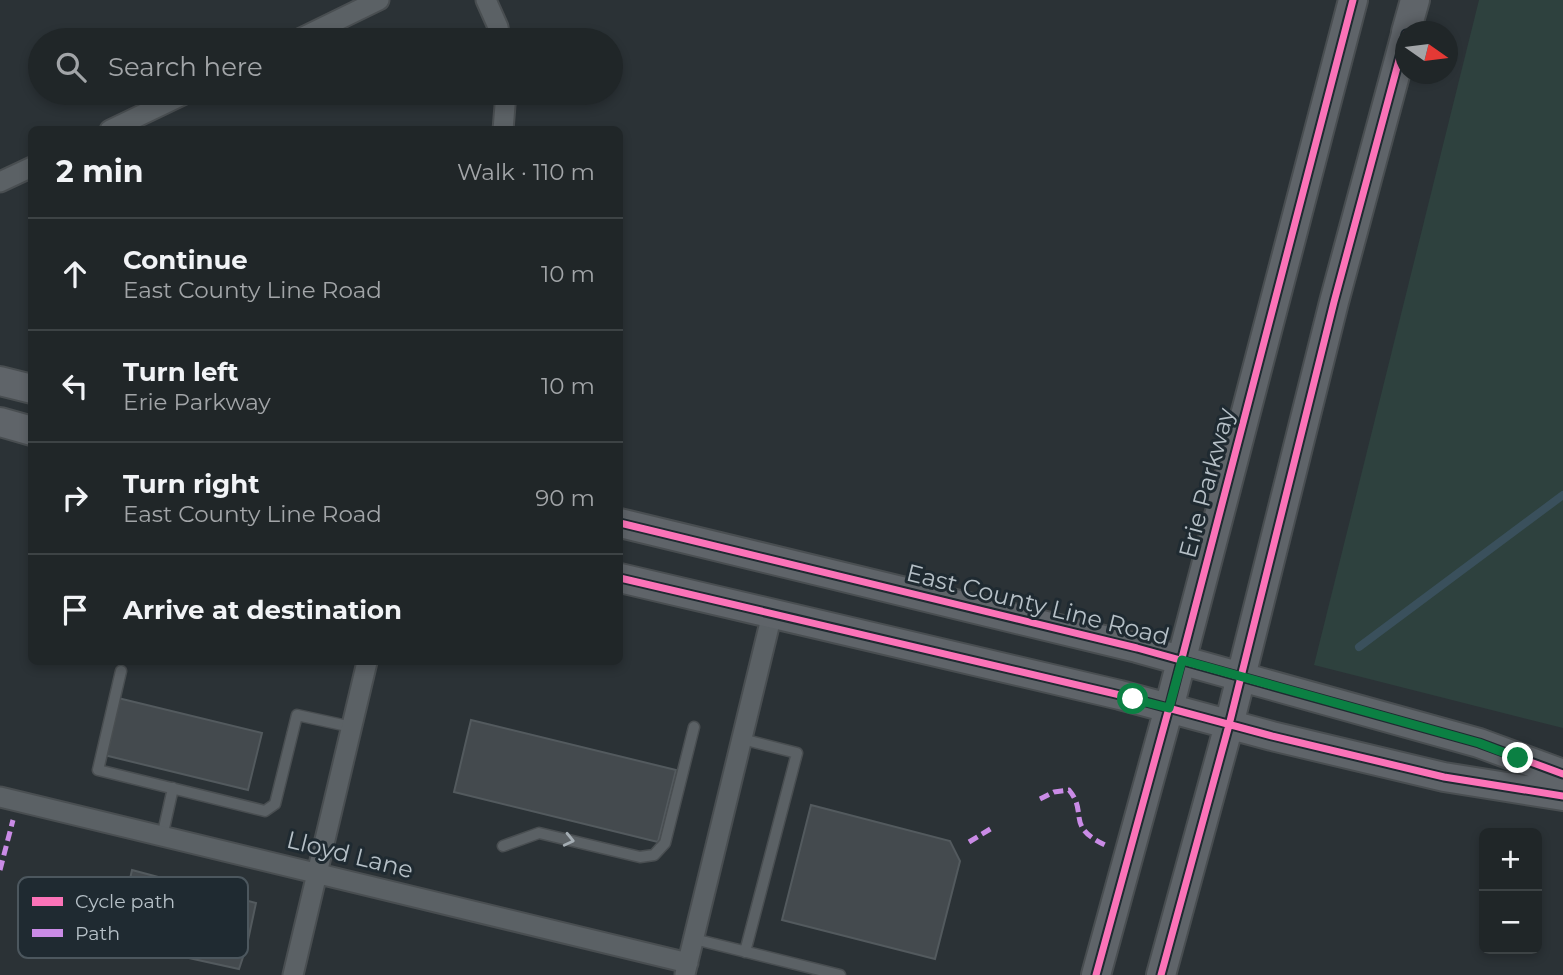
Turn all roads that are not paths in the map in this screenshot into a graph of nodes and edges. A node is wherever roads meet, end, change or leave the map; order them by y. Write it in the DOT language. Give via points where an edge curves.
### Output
graph roads {
  1 [pos="379,0"];
  2 [pos="486,0"];
  3 [pos="1353,0"];
  4 [pos="1415,0"];
  5 [pos="347,7"];
  6 [pos="1409,21"];
  7 [pos="315,28"];
  8 [pos="498,28"];
  9 [pos="1395,74"];
  10 [pos="162,105"];
  11 [pos="505,105"];
  12 [pos="118,126"];
  13 [pos="503,126"];
  14 [pos="28,169"];
  15 [pos="0,182"];
  16 [pos="0,381"];
  17 [pos="28,388"];
  18 [pos="0,422"];
  19 [pos="28,430"];
  20 [pos="623,524"];
  21 [pos="623,579"];
  22 [pos="772,614"];
  23 [pos="1182,660"];
  24 [pos="366,665"];
  25 [pos="121,671"];
  26 [pos="1241,677"];
  27 [pos="1169,708"];
  28 [pos="1229,725"];
  29 [pos="352,727"];
  30 [pos="694,727"];
  31 [pos="742,739"];
  32 [pos="1563,774"];
  33 [pos="173,788"];
  34 [pos="1563,796"];
  35 [pos="0,797"];
  36 [pos="162,836"];
  37 [pos="503,845"];
  38 [pos="317,873"];
  39 [pos="694,939"];
  40 [pos="745,952"];
  41 [pos="686,969"];
  42 [pos="293,975"];
  43 [pos="839,975"];
  44 [pos="1096,975"];
  45 [pos="1161,975"];
  1 -- 5 [label="street"];
  2 -- 8 [label="street"];
  3 -- 23 [label="main road, Erie Parkway"];
  4 -- 6 [label="main road"];
  5 -- 7 [label="street"];
  9 -- 26 [label="main road"];
  10 -- 12 [label="street"];
  11 -- 13 [label="street"];
  14 -- 15 [label="street"];
  16 -- 17 [label="main road"];
  18 -- 19 [label="main road"];
  20 -- 23 [label="main road, East County Line Road"];
  21 -- 22 [label="main road"];
  22 -- 27 [label="main road"];
  22 -- 31 [label="street"];
  23 -- 26 [label="main road, East County Line Road"];
  23 -- 27 [label="main road, Erie Parkway"];
  24 -- 29 [label="street"];
  25 -- 33 [label="lane" via="98,770"];
  26 -- 28 [label="main road"];
  26 -- 32 [label="main road, East County Line Road" via="1479,743"];
  27 -- 28 [label="main road"];
  27 -- 44 [label="main road, Erie Parkway"];
  28 -- 34 [label="main road" via="1444,777"];
  28 -- 45 [label="main road"];
  29 -- 33 [label="lane" via="297,715 275,804 265,811"];
  29 -- 38 [label="street"];
  37 -- 30 [label="lane, one-way" via="539,833 640,857 654,855 665,843"];
  31 -- 39 [label="street"];
  31 -- 40 [label="lane" via="797,753"];
  33 -- 36 [label="lane"];
  35 -- 36 [label="street, Lloyd Lane"];
  36 -- 38 [label="street, Lloyd Lane"];
  38 -- 41 [label="street, Lloyd Lane"];
  38 -- 42 [label="street"];
  39 -- 40 [label="lane"];
  39 -- 41 [label="street"];
  40 -- 43 [label="lane"];
}
